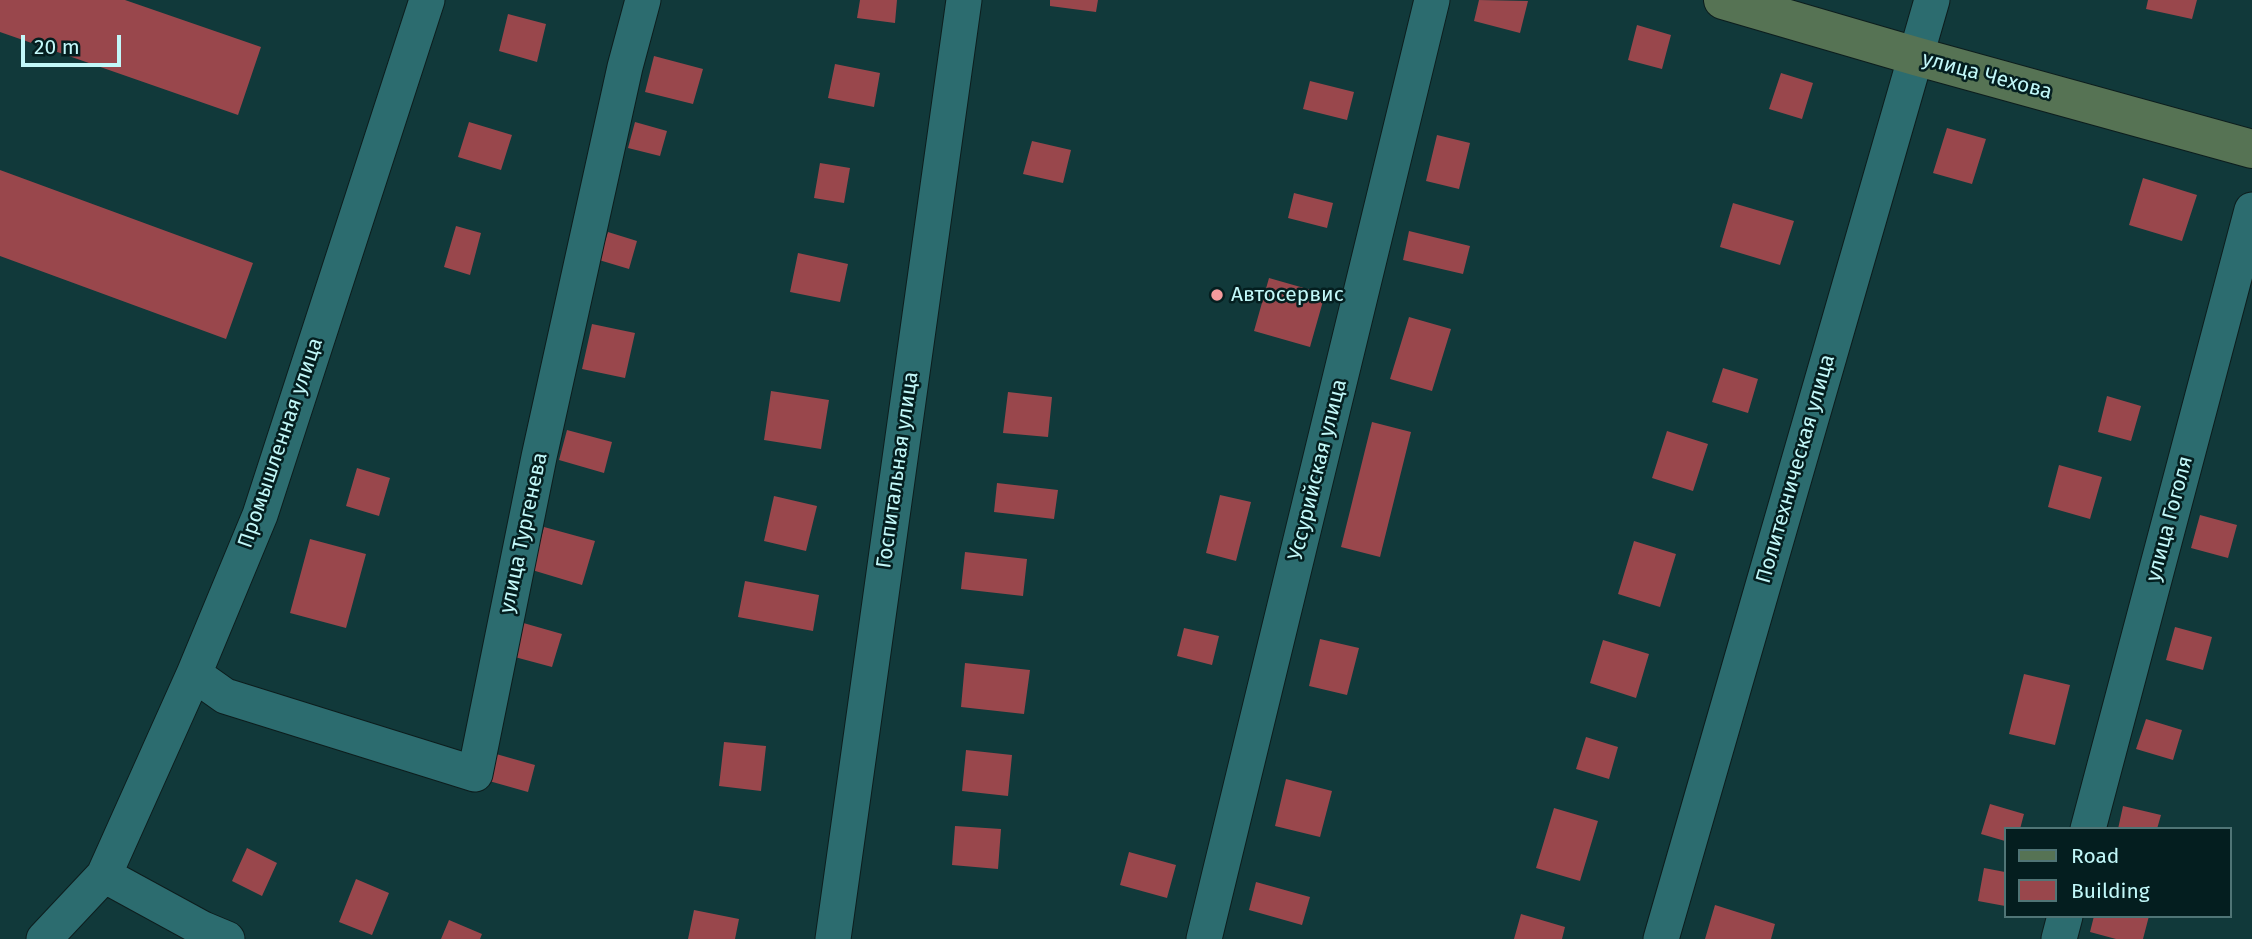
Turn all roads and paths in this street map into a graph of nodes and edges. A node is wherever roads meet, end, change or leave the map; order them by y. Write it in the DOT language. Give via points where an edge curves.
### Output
graph roads {
  1 [pos="427,0"];
  2 [pos="643,0"];
  3 [pos="964,0"];
  4 [pos="1432,0"];
  5 [pos="1723,0"];
  6 [pos="1932,0"];
  7 [pos="1915,57"];
  8 [pos="2252,149"];
  9 [pos="2252,210"];
  10 [pos="194,674"];
  11 [pos="2089,827"];
  12 [pos="104,874"];
  13 [pos="2064,918"];
  14 [pos="44,939"];
  15 [pos="227,939"];
  16 [pos="833,939"];
  17 [pos="1204,939"];
  18 [pos="1661,939"];
  19 [pos="2059,939"];
  1 -- 10 [label="street, Промышленная улица" via="260,515"];
  2 -- 10 [label="street, улица Тургенева" via="548,416 475,774 225,696"];
  3 -- 16 [label="street, Госпитальная улица"];
  4 -- 17 [label="street, Уссурийская улица"];
  5 -- 7 [label="main road, улица Чехова"];
  6 -- 7 [label="street, Политехническая улица"];
  7 -- 8 [label="main road, улица Чехова"];
  7 -- 18 [label="street, Политехническая улица"];
  9 -- 11 [label="street, улица Гоголя"];
  10 -- 12 [label="street, Промышленная улица"];
  12 -- 14 [label="street, Промышленная улица"];
  12 -- 15 [label="street"];
  13 -- 19 [label="street"];
}
